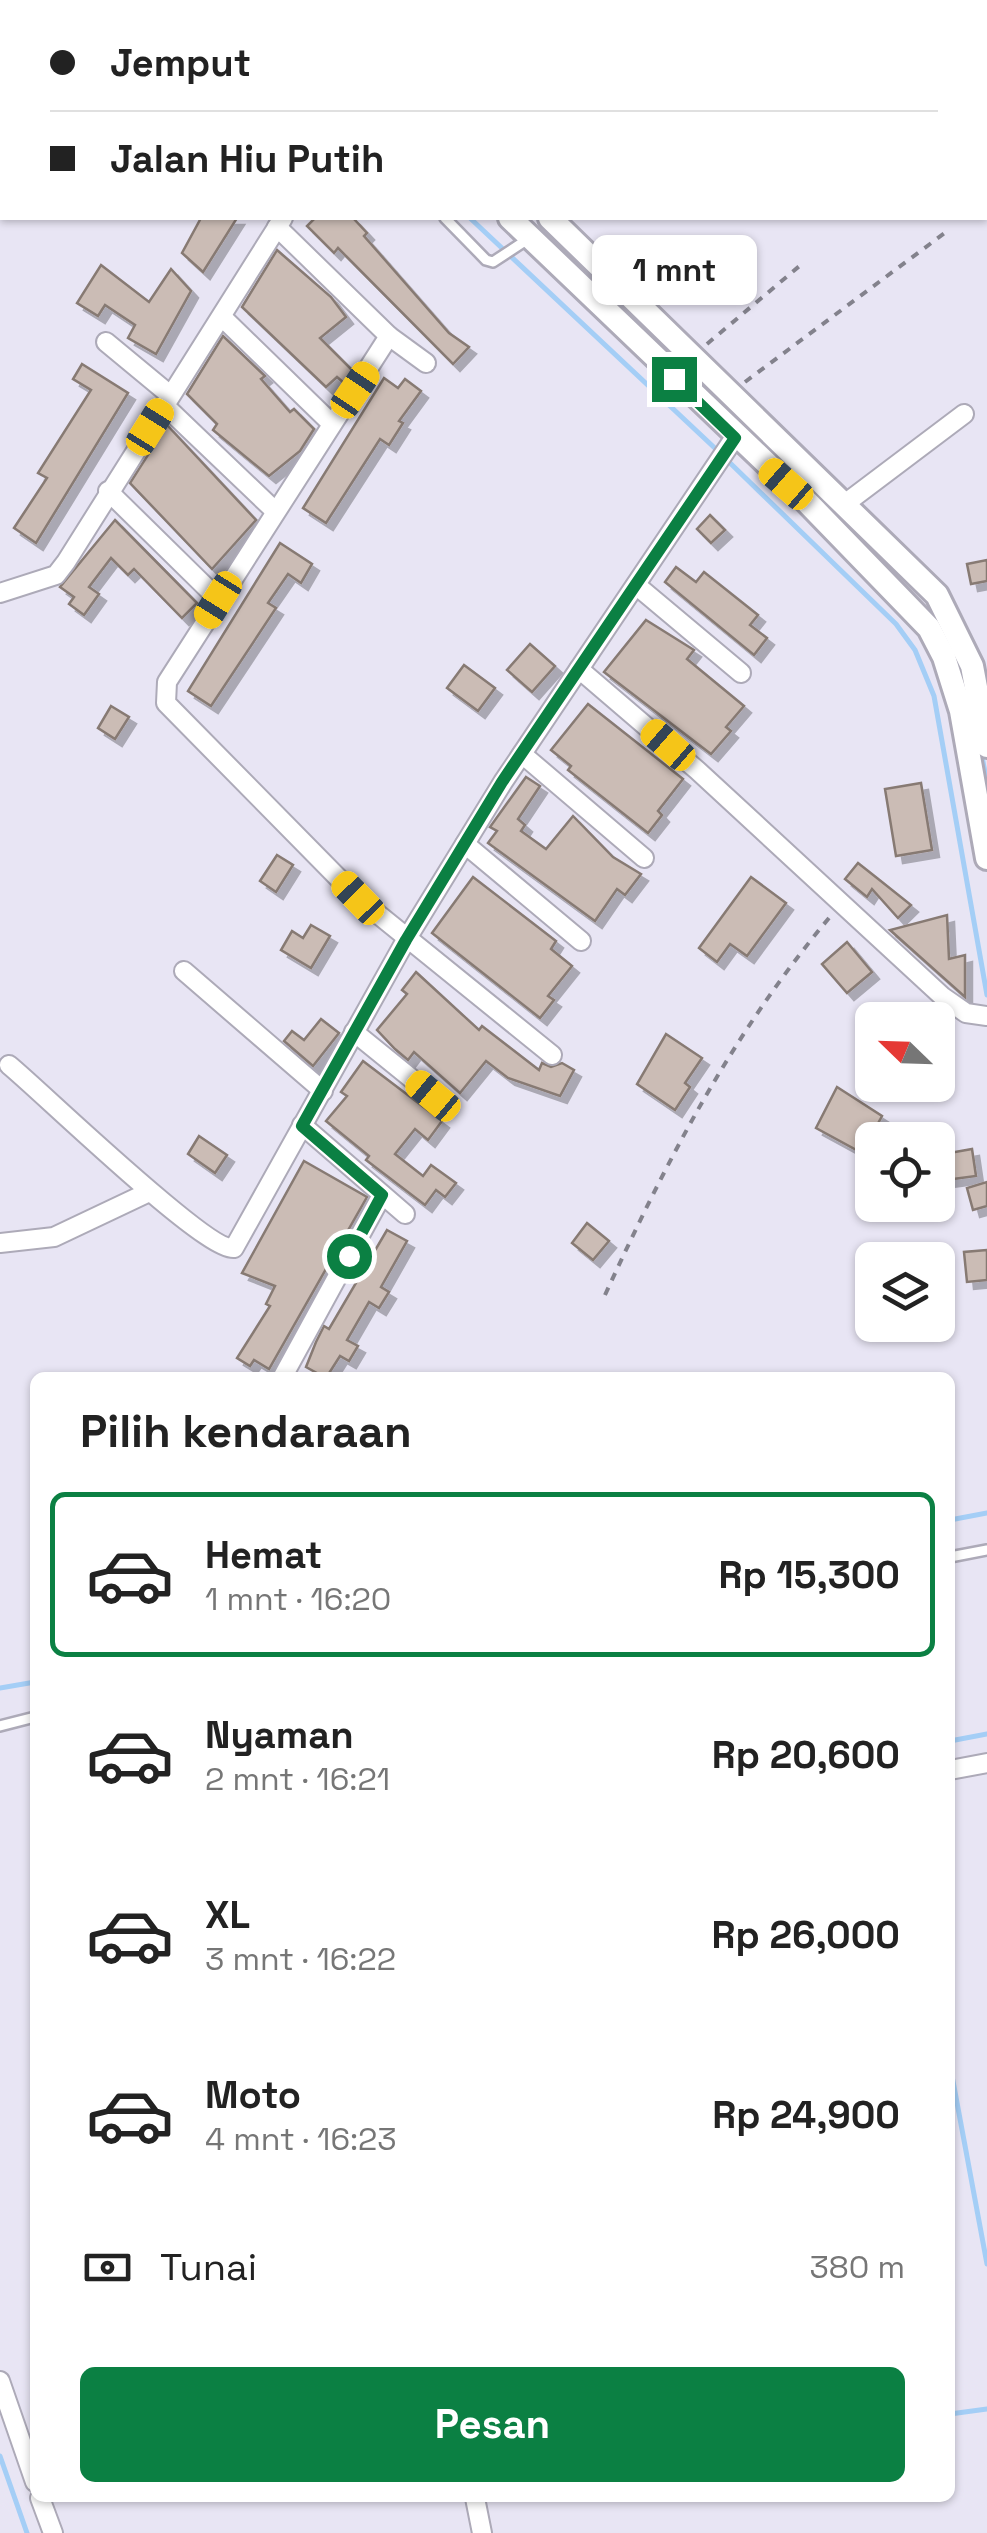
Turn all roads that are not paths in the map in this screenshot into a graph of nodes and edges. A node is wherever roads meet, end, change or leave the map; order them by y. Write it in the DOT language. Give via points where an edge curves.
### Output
graph roads {
  1 [pos="447,220"];
  2 [pos="512,220"];
  3 [pos="552,220"];
  4 [pos="280,222"];
  5 [pos="530,238"];
  6 [pos="222,316"];
  7 [pos="389,336"];
  8 [pos="106,342"];
  9 [pos="426,363"];
  10 [pos="167,400"];
  11 [pos="964,414"];
  12 [pos="332,424"];
  13 [pos="735,438"];
  14 [pos="826,485"];
  15 [pos="108,491"];
  16 [pos="806,502"];
  17 [pos="846,504"];
  18 [pos="275,511"];
  19 [pos="636,584"];
  20 [pos="0,593"];
  21 [pos="218,600"];
  22 [pos="579,669"];
  23 [pos="741,673"];
  24 [pos="982,687"];
  25 [pos="987,746"];
  26 [pos="522,754"];
  27 [pos="465,844"];
  28 [pos="644,858"];
  29 [pos="987,858"];
  30 [pos="406,940"];
  31 [pos="581,941"];
  32 [pos="184,971"];
  33 [pos="987,1016"];
  34 [pos="354,1032"];
  35 [pos="552,1055"];
  36 [pos="9,1065"];
  37 [pos="322,1091"];
  38 [pos="433,1096"];
  39 [pos="302,1126"];
  40 [pos="149,1192"];
  41 [pos="382,1195"];
  42 [pos="405,1214"];
  43 [pos="0,1242"];
  44 [pos="285,1372"];
  45 [pos="987,1550"];
  46 [pos="955,1556"];
  47 [pos="30,1718"];
  48 [pos="0,1726"];
  49 [pos="987,1764"];
  50 [pos="955,1769"];
  51 [pos="0,2381"];
  52 [pos="30,2468"];
  53 [pos="41,2502"];
  54 [pos="476,2502"];
  55 [pos="52,2533"];
  56 [pos="482,2533"];
  1 -- 5 [label="lane" via="493,262"];
  2 -- 5 [label="street"];
  3 -- 14 [label="street"];
  4 -- 6 [label="street"];
  4 -- 7 [label="street"];
  5 -- 13 [label="street"];
  6 -- 10 [label="street"];
  6 -- 12 [label="street"];
  7 -- 9 [label="street"];
  7 -- 12 [label="street"];
  8 -- 10 [label="street"];
  10 -- 15 [label="street"];
  10 -- 18 [label="street"];
  11 -- 17 [label="street"];
  12 -- 18 [label="street"];
  13 -- 16 [label="street"];
  13 -- 19 [label="street"];
  14 -- 16 [label="street"];
  14 -- 17 [label="street"];
  15 -- 20 [label="street" via="56,575"];
  15 -- 21 [label="street"];
  16 -- 29 [label="street" via="938,643 962,711"];
  17 -- 24 [label="street" via="946,608"];
  18 -- 21 [label="street"];
  19 -- 22 [label="street"];
  19 -- 23 [label="street"];
  21 -- 30 [label="street" via="166,682 166,702"];
  22 -- 26 [label="street"];
  22 -- 33 [label="street" via="943,997"];
  24 -- 25 [label="street"];
  26 -- 27 [label="street"];
  26 -- 28 [label="street"];
  27 -- 30 [label="street"];
  27 -- 31 [label="street"];
  30 -- 34 [label="street"];
  30 -- 35 [label="street"];
  32 -- 37 [label="street"];
  34 -- 37 [label="street"];
  34 -- 38 [label="street"];
  36 -- 40 [label="street"];
  37 -- 39 [label="street"];
  39 -- 40 [label="street" via="234,1248 219,1246"];
  39 -- 41 [label="street"];
  40 -- 43 [label="street" via="54,1238"];
  41 -- 42 [label="street"];
  41 -- 44 [label="street"];
  45 -- 46 [label="lane"];
  47 -- 48 [label="lane"];
  49 -- 50 [label="street"];
  51 -- 52 [label="street"];
  53 -- 55 [label="street"];
  54 -- 56 [label="street"];
}
